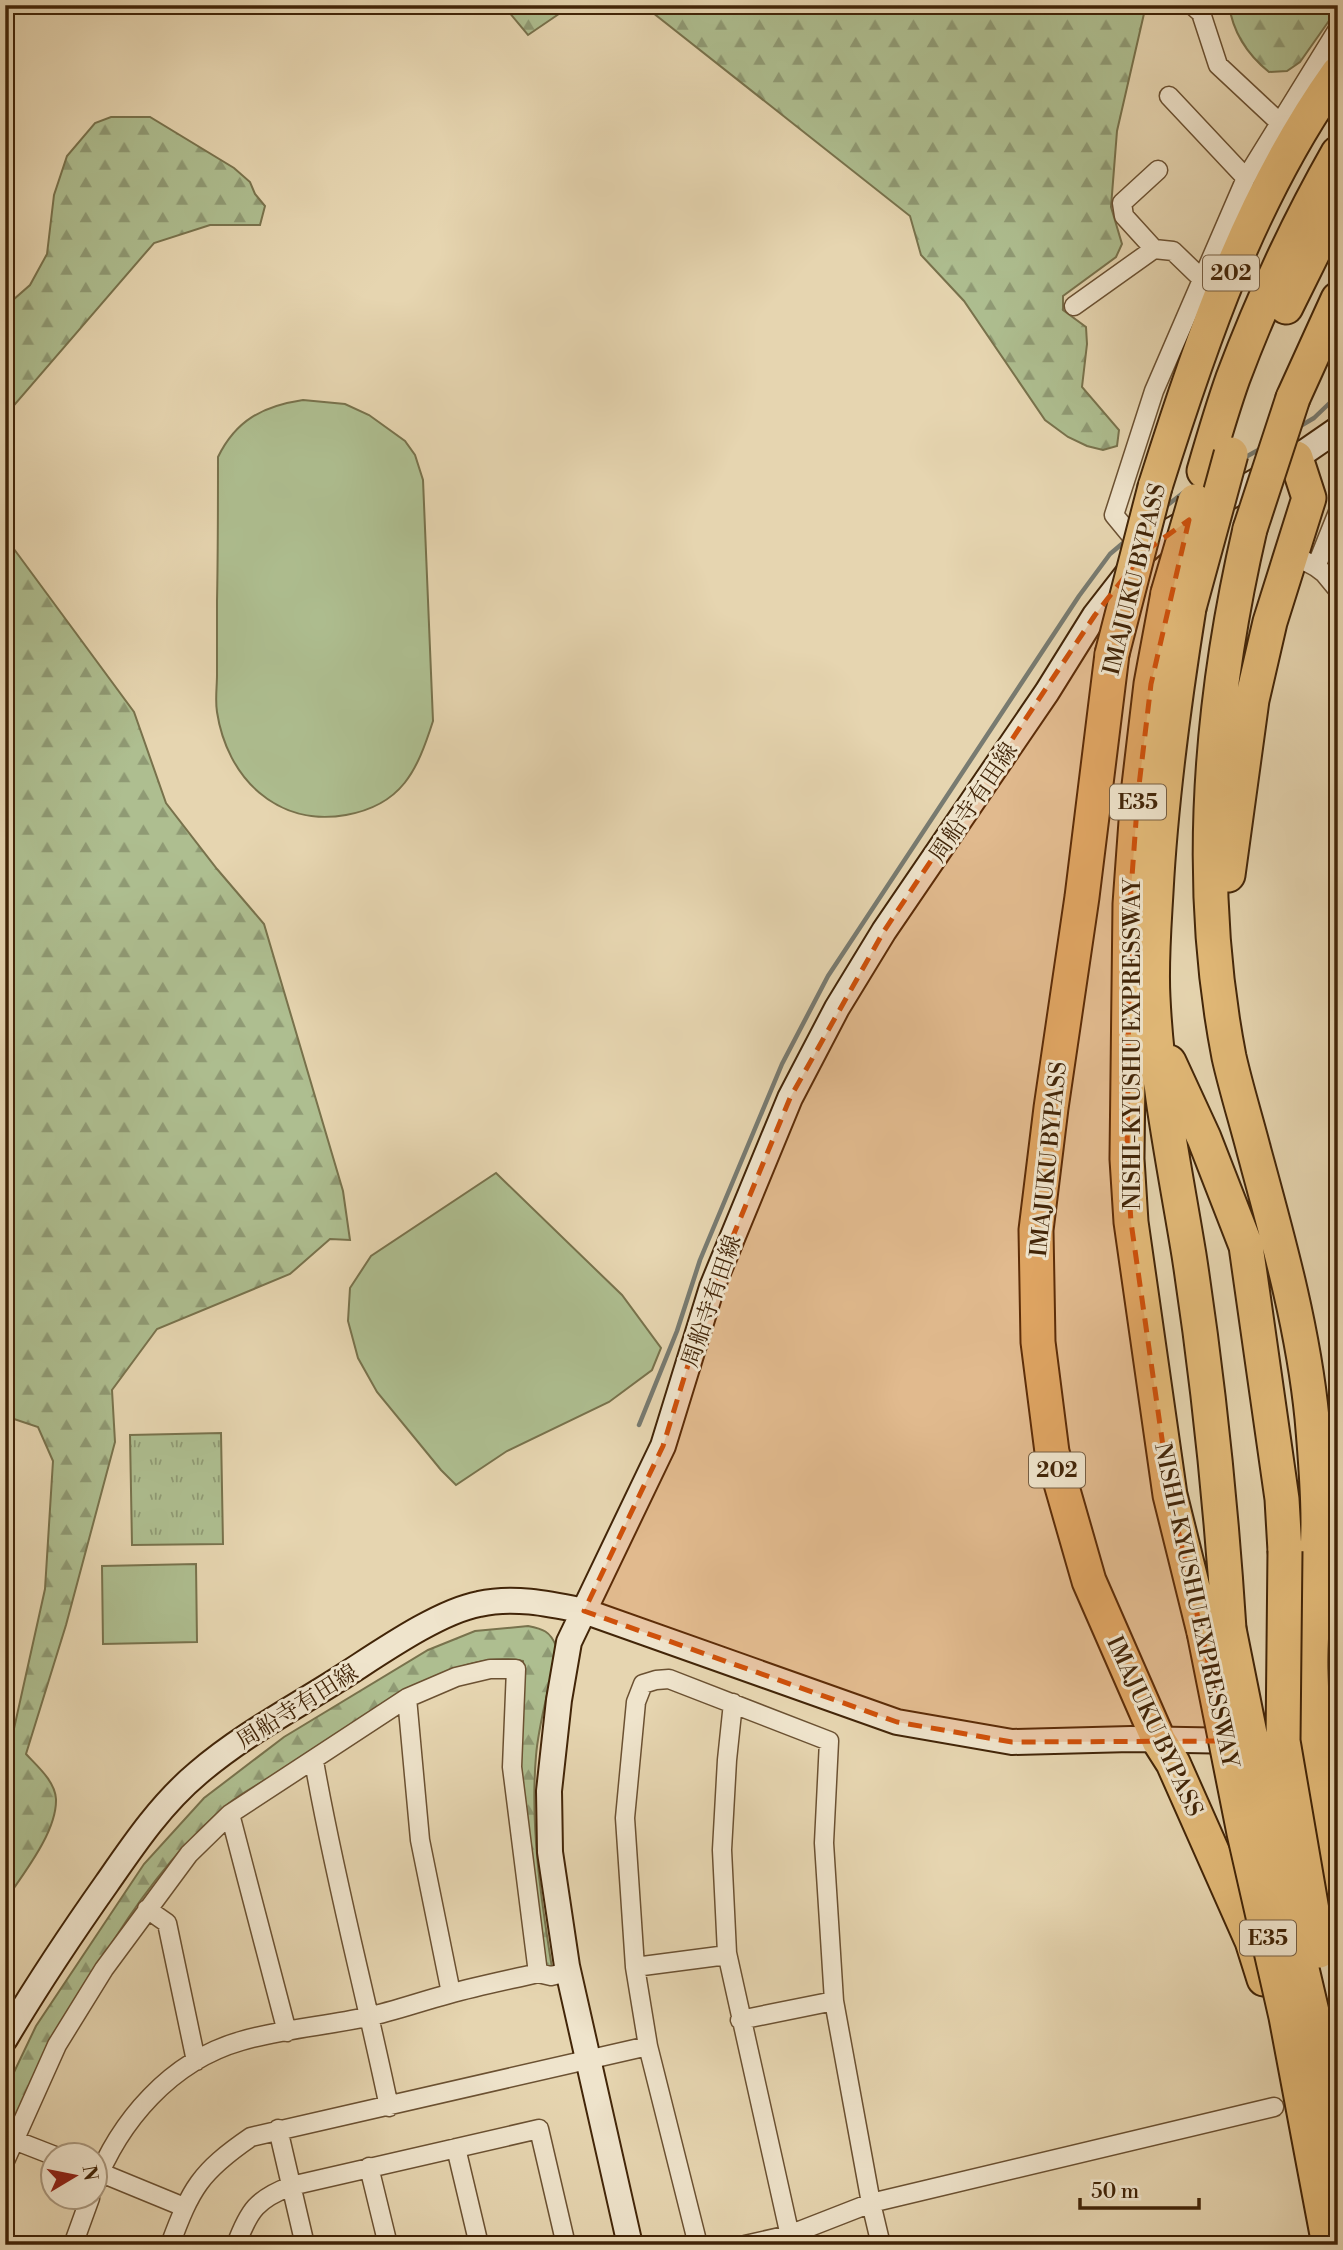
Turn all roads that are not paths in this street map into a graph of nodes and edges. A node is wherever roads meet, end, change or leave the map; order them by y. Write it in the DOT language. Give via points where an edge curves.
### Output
graph roads {
  1 [pos="1192,5"];
  2 [pos="1338,29"];
  3 [pos="1338,73"];
  4 [pos="1169,96"];
  5 [pos="1279,122"];
  6 [pos="1338,153"];
  7 [pos="1157,170"];
  8 [pos="1246,178"];
  9 [pos="1338,202"];
  10 [pos="1154,249"];
  11 [pos="1203,281"];
  12 [pos="1338,299"];
  13 [pos="1074,306"];
  14 [pos="1338,429"];
  15 [pos="1296,458"];
  16 [pos="1338,512"];
  17 [pos="1144,552"];
  18 [pos="1304,560"];
  19 [pos="1338,590"];
  20 [pos="1176,689"];
  21 [pos="1177,841"];
  22 [pos="1141,1004"];
  23 [pos="1194,1090"];
  24 [pos="1204,1138"];
  25 [pos="1285,1266"];
  26 [pos="584,1611"];
  27 [pos="1217,1630"];
  28 [pos="407,1698"];
  29 [pos="733,1703"];
  30 [pos="1159,1741"];
  31 [pos="1331,1756"];
  32 [pos="314,1761"];
  33 [pos="230,1814"];
  34 [pos="1338,1905"];
  35 [pos="147,1909"];
  36 [pos="727,1955"];
  37 [pos="635,1967"];
  38 [pos="568,1972"];
  39 [pos="538,1973"];
  40 [pos="452,1993"];
  41 [pos="834,2001"];
  42 [pos="370,2017"];
  43 [pos="740,2020"];
  44 [pos="287,2032"];
  45 [pos="5,2039"];
  46 [pos="648,2046"];
  47 [pos="1338,2055"];
  48 [pos="196,2061"];
  49 [pos="589,2061"];
  50 [pos="389,2107"];
  51 [pos="1274,2107"];
  52 [pos="278,2129"];
  53 [pos="14,2140"];
  54 [pos="456,2148"];
  55 [pos="38,2149"];
  56 [pos="1338,2152"];
  57 [pos="108,2156"];
  58 [pos="5,2161"];
  59 [pos="369,2167"];
  60 [pos="108,2181"];
  61 [pos="291,2186"];
  62 [pos="871,2203"];
  63 [pos="184,2207"];
  64 [pos="85,2212"];
  65 [pos="791,2240"];
  66 [pos="73,2245"];
  67 [pos="170,2245"];
  68 [pos="236,2245"];
  69 [pos="305,2245"];
  70 [pos="388,2245"];
  71 [pos="479,2245"];
  72 [pos="566,2245"];
  73 [pos="630,2245"];
  74 [pos="698,2245"];
  75 [pos="745,2245"];
  76 [pos="881,2245"];
  77 [pos="1322,2245"];
  78 [pos="1329,2245"];
  1 -- 5 [label="street" via="1201,13 1218,65"];
  2 -- 5 [label="street"];
  3 -- 30 [label="highway, IMAJUKU BYPASS / 202, bridge" via="1266,191 1210,327 1155,487 1112,654 1036,1230 1038,1342 1052,1452 1089,1581"];
  4 -- 8 [label="street"];
  5 -- 8 [label="street"];
  6 -- 22 [label="highway, NISHI-KYUSHU EXPRESSWAY / E35, bridge" via="1265,299 1233,380 1168,593 1151,684 1130,904"];
  7 -- 10 [label="street" via="1122,202 1124,216"];
  8 -- 11 [label="street"];
  9 -- 20 [label="highway, NISHI-KYUSHU EXPRESSWAY / E35, bridge" via="1253,387 1189,608"];
  10 -- 11 [label="street" via="1173,251"];
  10 -- 13 [label="street"];
  11 -- 17 [label="street" via="1154,391 1114,515"];
  12 -- 25 [label="highway, bridge" via="1293,398 1250,530 1219,693 1211,783 1219,996 1230,1059"];
  14 -- 15 [label="main road, 周船寺有田線"];
  15 -- 17 [label="main road, 周船寺有田線" via="1165,534"];
  15 -- 18 [label="highway" via="1309,498"];
  16 -- 18 [label="street"];
  17 -- 26 [label="main road, 周船寺有田線" via="1095,615 884,931 825,1031 790,1098 712,1287 663,1446"];
  18 -- 19 [label="street"];
  18 -- 25 [label="highway" via="1270,622 1252,700 1226,891 1232,1008"];
  20 -- 21 [label="highway"];
  20 -- 22 [label="highway, NISHI-KYUSHU EXPRESSWAY / E35" via="1160,823 1153,945"];
  22 -- 24 [label="highway"];
  22 -- 27 [label="highway, NISHI-KYUSHU EXPRESSWAY / E35" via="1157,1056 1215,1455"];
  22 -- 27 [label="highway, NISHI-KYUSHU EXPRESSWAY / E35" via="1128,1159 1131,1222 1170,1494"];
  23 -- 24 [label="highway"];
  24 -- 47 [label="highway, bridge" via="1246,1246 1282,1499 1283,1741"];
  25 -- 31 [label="highway" via="1303,1349 1316,1471 1311,1665"];
  26 -- 30 [label="main road" via="897,1722 1012,1742"];
  26 -- 38 [label="main road" via="569,1642 549,1791 550,1852"];
  26 -- 45 [label="main road, 周船寺有田線" via="538,1602 468,1607 391,1646 234,1745 197,1774 145,1829"];
  27 -- 56 [label="highway, NISHI-KYUSHU EXPRESSWAY / E35, bridge" via="1313,2016"];
  27 -- 78 [label="highway, NISHI-KYUSHU EXPRESSWAY / E35, bridge" via="1244,1833 1286,2017"];
  28 -- 32 [label="street"];
  28 -- 39 [label="street" via="456,1677 516,1669 512,1767"];
  28 -- 40 [label="street" via="421,1840"];
  29 -- 36 [label="street" via="722,1850"];
  29 -- 37 [label="street" via="669,1679 643,1684 636,1702 625,1818"];
  29 -- 41 [label="street" via="829,1741 824,1843"];
  30 -- 31 [label="main road" via="1290,1741"];
  30 -- 77 [label="highway, IMAJUKU BYPASS / 202" via="1252,1941 1277,2023 1313,2177"];
  31 -- 34 [label="highway"];
  32 -- 33 [label="street"];
  32 -- 42 [label="street" via="329,1850"];
  33 -- 35 [label="street" via="188,1854"];
  33 -- 44 [label="street"];
  35 -- 48 [label="street" via="167,1923"];
  35 -- 53 [label="street" via="57,2045"];
  36 -- 37 [label="street"];
  36 -- 43 [label="street"];
  37 -- 46 [label="street"];
  38 -- 39 [label="street"];
  38 -- 49 [label="main road"];
  39 -- 40 [label="street"];
  40 -- 42 [label="street"];
  41 -- 43 [label="street"];
  41 -- 62 [label="street"];
  42 -- 44 [label="street"];
  42 -- 50 [label="street"];
  43 -- 65 [label="street"];
  44 -- 48 [label="street" via="239,2041"];
  46 -- 49 [label="street"];
  46 -- 74 [label="street"];
  48 -- 57 [label="street" via="153,2093"];
  49 -- 50 [label="street"];
  49 -- 73 [label="main road"];
  50 -- 52 [label="street"];
  51 -- 62 [label="street"];
  52 -- 61 [label="street"];
  52 -- 63 [label="street" via="251,2137 220,2157"];
  53 -- 55 [label="street"];
  53 -- 58 [label="street"];
  54 -- 59 [label="street"];
  54 -- 71 [label="street"];
  54 -- 72 [label="street" via="539,2129"];
  59 -- 61 [label="street"];
  59 -- 70 [label="street"];
  60 -- 63 [label="street"];
  61 -- 68 [label="street" via="258,2204 245,2219"];
  61 -- 69 [label="street"];
  62 -- 65 [label="street"];
  62 -- 76 [label="street"];
  63 -- 67 [label="street"];
  64 -- 66 [label="street"];
  65 -- 75 [label="street"];
}
